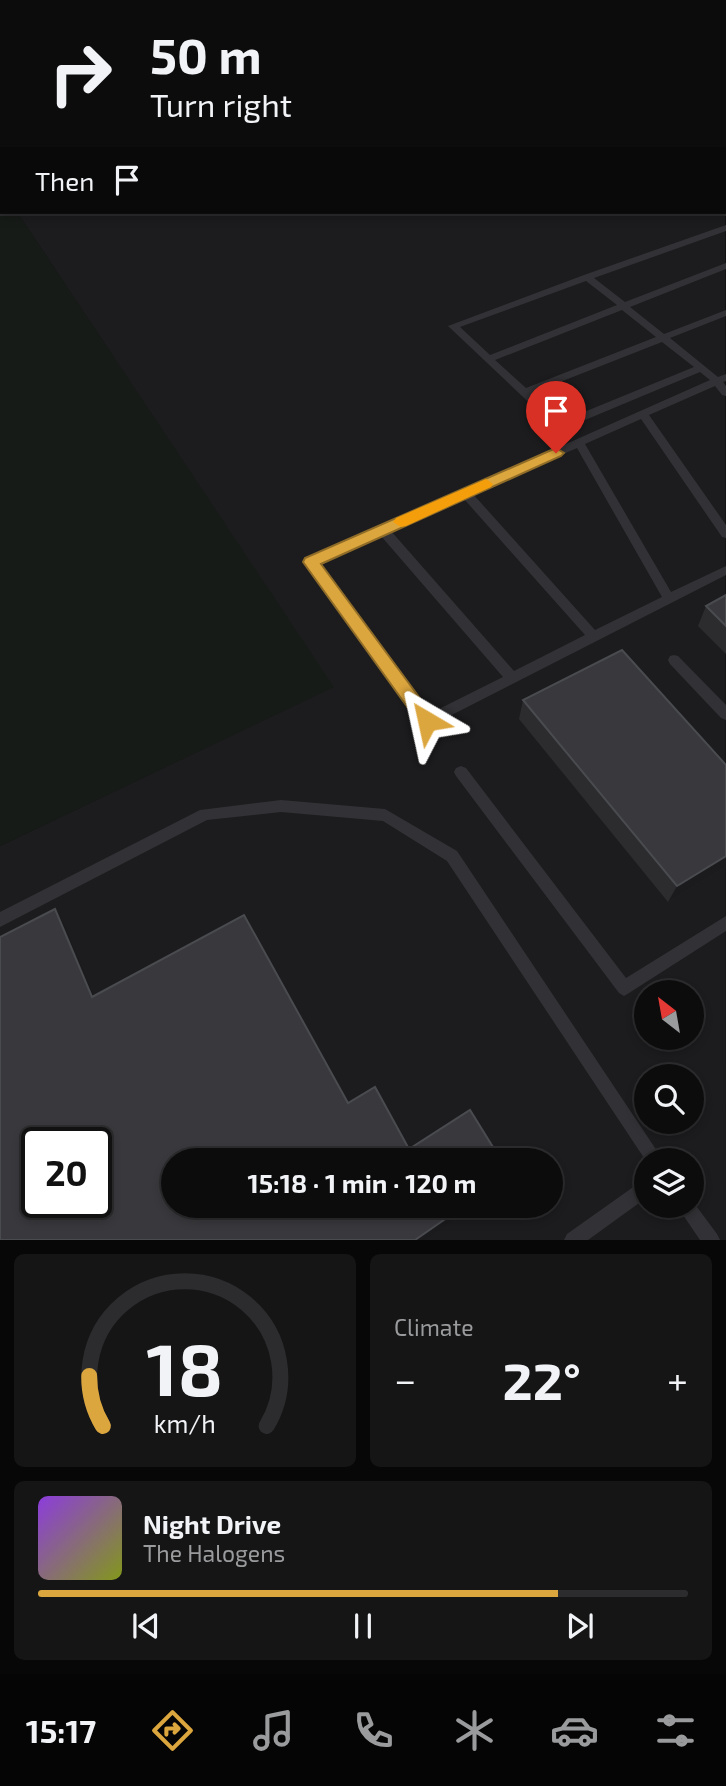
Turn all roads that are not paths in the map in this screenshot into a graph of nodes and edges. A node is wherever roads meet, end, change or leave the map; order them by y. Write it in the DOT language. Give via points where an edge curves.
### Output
graph roads {
  1 [pos="726,228"];
  2 [pos="726,266"];
  3 [pos="587,277"];
  4 [pos="624,306"];
  5 [pos="726,313"];
  6 [pos="664,338"];
  7 [pos="488,359"];
  8 [pos="701,368"];
  9 [pos="722,379"];
  10 [pos="525,392"];
  11 [pos="726,393"];
  12 [pos="643,414"];
  13 [pos="579,443"];
  14 [pos="465,493"];
  15 [pos="383,530"];
  16 [pos="726,534"];
  17 [pos="726,570"];
  18 [pos="669,599"];
  19 [pos="594,637"];
  20 [pos="674,660"];
  21 [pos="512,678"];
  22 [pos="726,714"];
  23 [pos="461,772"];
  24 [pos="0,920"];
  25 [pos="726,923"];
  26 [pos="647,1148"];
  27 [pos="634,1196"];
  28 [pos="695,1218"];
  29 [pos="573,1240"];
  30 [pos="711,1240"];
  1 -- 3 [label="lane"];
  2 -- 4 [label="lane"];
  3 -- 4 [label="lane"];
  3 -- 7 [label="lane" via="453,326"];
  4 -- 6 [label="lane"];
  4 -- 7 [label="lane"];
  5 -- 6 [label="lane"];
  6 -- 8 [label="lane"];
  6 -- 10 [label="lane"];
  7 -- 10 [label="lane"];
  8 -- 9 [label="lane"];
  8 -- 10 [label="lane" via="561,426"];
  9 -- 11 [label="lane"];
  9 -- 12 [label="lane"];
  12 -- 13 [label="lane"];
  12 -- 16 [label="lane"];
  13 -- 14 [label="lane"];
  13 -- 18 [label="lane"];
  14 -- 15 [label="lane"];
  14 -- 19 [label="lane"];
  15 -- 21 [label="lane"];
  15 -- 21 [label="lane" via="311,562 427,721"];
  17 -- 18 [label="lane"];
  18 -- 19 [label="lane"];
  19 -- 21 [label="lane"];
  20 -- 22 [label="lane"];
  23 -- 25 [label="lane" via="624,988"];
  24 -- 26 [label="lane" via="205,814 281,806 385,815 452,856"];
  27 -- 29 [label="lane"];
  28 -- 30 [label="lane"];
}
